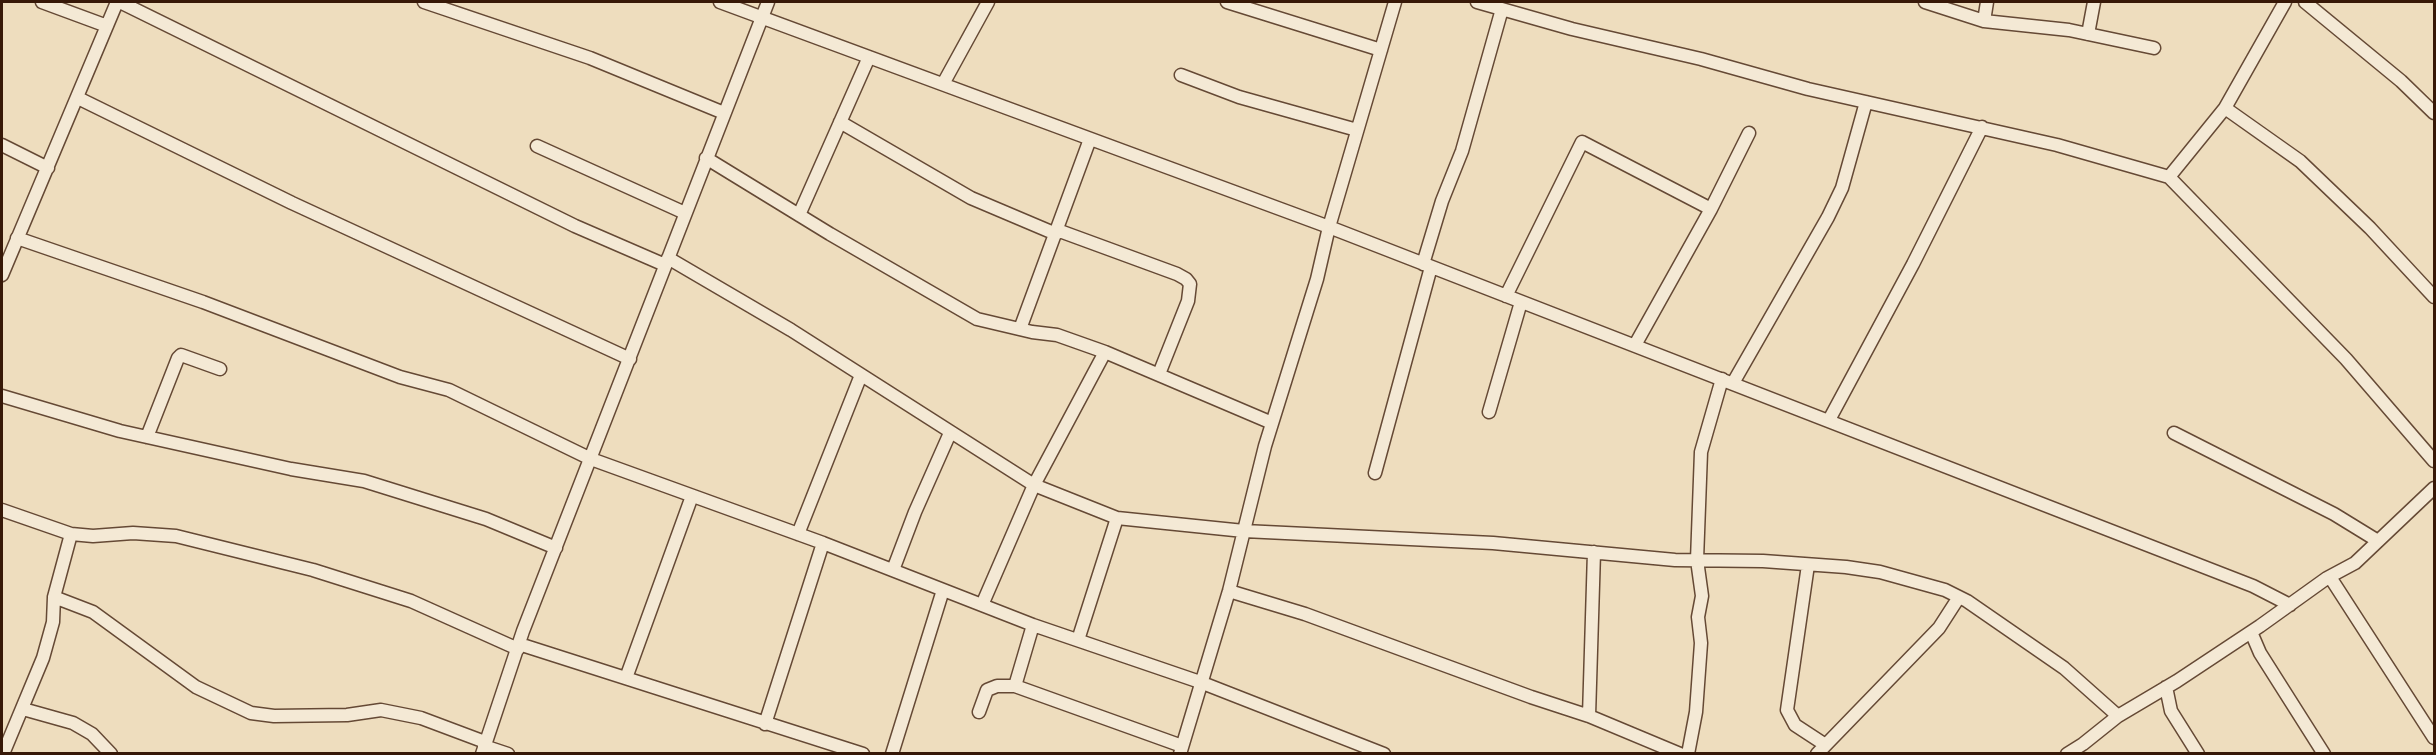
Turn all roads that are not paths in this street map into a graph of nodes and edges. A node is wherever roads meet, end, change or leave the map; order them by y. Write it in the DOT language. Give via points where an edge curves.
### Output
graph roads {
  1 [pos="42,2"];
  2 [pos="119,2"];
  3 [pos="424,2"];
  4 [pos="720,2"];
  5 [pos="768,2"];
  6 [pos="988,2"];
  7 [pos="1227,2"];
  8 [pos="1395,2"];
  9 [pos="1477,2"];
  10 [pos="1925,2"];
  11 [pos="1987,2"];
  12 [pos="2094,2"];
  13 [pos="2285,2"];
  14 [pos="2305,2"];
  15 [pos="1502,9"];
  16 [pos="762,17"];
  17 [pos="1984,21"];
  18 [pos="107,26"];
  19 [pos="2088,34"];
  20 [pos="2154,48"];
  21 [pos="1381,50"];
  22 [pos="869,57"];
  23 [pos="1180,75"];
  24 [pos="943,84"];
  25 [pos="78,98"];
  26 [pos="1866,102"];
  27 [pos="2225,108"];
  28 [pos="724,113"];
  29 [pos="2434,113"];
  30 [pos="840,122"];
  31 [pos="1982,128"];
  32 [pos="1357,130"];
  33 [pos="1749,133"];
  34 [pos="1090,139"];
  35 [pos="2,145"];
  36 [pos="537,146"];
  37 [pos="706,158"];
  38 [pos="48,168"];
  39 [pos="2169,177"];
  40 [pos="1711,209"];
  41 [pos="685,213"];
  42 [pos="799,215"];
  43 [pos="1329,227"];
  44 [pos="1057,232"];
  45 [pos="17,238"];
  46 [pos="667,262"];
  47 [pos="1427,265"];
  48 [pos="3,269"];
  49 [pos="1506,296"];
  50 [pos="2434,297"];
  51 [pos="1521,302"];
  52 [pos="1020,329"];
  53 [pos="1635,345"];
  54 [pos="1104,352"];
  55 [pos="630,359"];
  56 [pos="220,369"];
  57 [pos="1159,374"];
  58 [pos="861,375"];
  59 [pos="1727,381"];
  60 [pos="2,396"];
  61 [pos="1489,412"];
  62 [pos="1829,420"];
  63 [pos="1272,423"];
  64 [pos="950,433"];
  65 [pos="2174,433"];
  66 [pos="147,437"];
  67 [pos="591,459"];
  68 [pos="2434,461"];
  69 [pos="1375,473"];
  70 [pos="1034,485"];
  71 [pos="2434,489"];
  72 [pos="692,496"];
  73 [pos="2,510"];
  74 [pos="1117,518"];
  75 [pos="1244,531"];
  76 [pos="71,534"];
  77 [pos="798,534"];
  78 [pos="2378,541"];
  79 [pos="823,543"];
  80 [pos="556,548"];
  81 [pos="1594,552"];
  82 [pos="1697,560"];
  83 [pos="1808,565"];
  84 [pos="893,570"];
  85 [pos="2330,577"];
  86 [pos="943,590"];
  87 [pos="1228,591"];
  88 [pos="54,597"];
  89 [pos="1959,597"];
  90 [pos="982,605"];
  91 [pos="2290,605"];
  92 [pos="1033,625"];
  93 [pos="2251,632"];
  94 [pos="1077,640"];
  95 [pos="518,646"];
  96 [pos="626,678"];
  97 [pos="1200,682"];
  98 [pos="1015,686"];
  99 [pos="2166,687"];
  100 [pos="23,709"];
  101 [pos="979,712"];
  102 [pos="1589,716"];
  103 [pos="2118,716"];
  104 [pos="765,723"];
  105 [pos="2434,738"];
  106 [pos="484,747"];
  107 [pos="1821,749"];
  108 [pos="1181,750"];
  109 [pos="3,753"];
  110 [pos="111,753"];
  111 [pos="508,753"];
  112 [pos="863,753"];
  113 [pos="892,753"];
  114 [pos="1384,753"];
  115 [pos="1680,753"];
  116 [pos="1688,753"];
  117 [pos="2067,753"];
  118 [pos="2198,753"];
  119 [pos="2324,753"];
  1 -- 18 [label="street"];
  2 -- 18 [label="street"];
  2 -- 46 [label="street" via="575,226"];
  3 -- 28 [label="street" via="590,58"];
  4 -- 16 [label="street"];
  5 -- 16 [label="street"];
  6 -- 24 [label="street"];
  7 -- 21 [label="street"];
  8 -- 21 [label="street"];
  9 -- 15 [label="street"];
  10 -- 17 [label="street"];
  11 -- 17 [label="street"];
  12 -- 19 [label="street"];
  13 -- 27 [label="street"];
  14 -- 29 [label="street"];
  15 -- 26 [label="street"];
  15 -- 47 [label="street" via="1462,151 1442,201"];
  16 -- 22 [label="street"];
  16 -- 28 [label="street"];
  17 -- 19 [label="street"];
  18 -- 25 [label="street"];
  19 -- 20 [label="street"];
  21 -- 32 [label="street"];
  22 -- 24 [label="street"];
  22 -- 30 [label="street"];
  23 -- 32 [label="street" via="1239,97"];
  24 -- 34 [label="street"];
  25 -- 38 [label="street"];
  25 -- 55 [label="street" via="292,203"];
  26 -- 31 [label="street"];
  26 -- 59 [label="street" via="1837,198"];
  27 -- 39 [label="street"];
  27 -- 50 [label="street" via="2300,161"];
  28 -- 37 [label="street"];
  30 -- 42 [label="street"];
  30 -- 44 [label="street" via="971,198"];
  31 -- 39 [label="street"];
  31 -- 62 [label="street"];
  32 -- 43 [label="street"];
  33 -- 40 [label="street"];
  34 -- 43 [label="street"];
  34 -- 44 [label="street"];
  35 -- 38 [label="street"];
  36 -- 41 [label="street"];
  37 -- 41 [label="street"];
  37 -- 42 [label="street"];
  38 -- 45 [label="street"];
  39 -- 68 [label="street" via="2346,359"];
  40 -- 49 [label="street" via="1582,142"];
  40 -- 53 [label="street"];
  41 -- 46 [label="street"];
  42 -- 52 [label="street" via="977,319"];
  43 -- 47 [label="street"];
  43 -- 63 [label="street"];
  44 -- 52 [label="street"];
  44 -- 57 [label="street" via="1177,274 1190,284 1188,300"];
  45 -- 48 [label="street"];
  45 -- 67 [label="street" via="400,377 449,390"];
  46 -- 55 [label="street"];
  46 -- 58 [label="street" via="791,330"];
  47 -- 49 [label="street"];
  47 -- 69 [label="street"];
  49 -- 51 [label="street"];
  51 -- 53 [label="street"];
  51 -- 61 [label="street"];
  52 -- 54 [label="street" via="1057,335"];
  53 -- 59 [label="street"];
  54 -- 57 [label="street"];
  54 -- 70 [label="street"];
  55 -- 67 [label="street"];
  56 -- 66 [label="street" via="182,355 178,358"];
  57 -- 63 [label="street"];
  58 -- 64 [label="street"];
  58 -- 77 [label="street"];
  59 -- 62 [label="street"];
  59 -- 82 [label="street" via="1701,452"];
  60 -- 66 [label="street"];
  62 -- 91 [label="street" via="2253,586"];
  63 -- 75 [label="street"];
  64 -- 70 [label="street"];
  64 -- 84 [label="street"];
  65 -- 78 [label="street" via="2334,514"];
  66 -- 80 [label="street" via="291,470 364,481 486,519"];
  67 -- 72 [label="street"];
  67 -- 80 [label="street"];
  70 -- 74 [label="street"];
  70 -- 90 [label="street"];
  71 -- 78 [label="street"];
  72 -- 77 [label="street"];
  72 -- 96 [label="street"];
  73 -- 76 [label="street"];
  74 -- 75 [label="street"];
  74 -- 94 [label="street"];
  75 -- 81 [label="street"];
  75 -- 87 [label="street"];
  76 -- 88 [label="street"];
  76 -- 95 [label="street" via="176,536 234,549 411,601"];
  77 -- 79 [label="street"];
  78 -- 85 [label="street" via="2355,563"];
  79 -- 84 [label="street"];
  79 -- 104 [label="street"];
  80 -- 95 [label="street"];
  81 -- 82 [label="street"];
  81 -- 102 [label="street"];
  82 -- 83 [label="street"];
  82 -- 116 [label="street" via="1702,596 1698,617 1701,643 1696,712"];
  83 -- 89 [label="street" via="1880,572"];
  83 -- 107 [label="street" via="1786,710 1795,725"];
  84 -- 86 [label="street"];
  85 -- 91 [label="street"];
  85 -- 105 [label="street"];
  86 -- 90 [label="street"];
  86 -- 113 [label="street"];
  87 -- 97 [label="street"];
  87 -- 102 [label="street" via="1305,614"];
  88 -- 100 [label="street" via="46,649"];
  88 -- 106 [label="street" via="93,612 196,687 251,713 347,716 381,710 422,718"];
  89 -- 103 [label="street" via="2064,668"];
  89 -- 107 [label="street" via="1939,628"];
  90 -- 92 [label="street"];
  91 -- 93 [label="street"];
  92 -- 94 [label="street"];
  92 -- 98 [label="street"];
  93 -- 99 [label="street"];
  93 -- 119 [label="street" via="2260,653"];
  94 -- 97 [label="street"];
  95 -- 96 [label="street"];
  95 -- 106 [label="street"];
  96 -- 104 [label="street"];
  97 -- 108 [label="street"];
  97 -- 114 [label="street"];
  98 -- 101 [label="street" via="987,690"];
  98 -- 108 [label="street"];
  99 -- 103 [label="street"];
  99 -- 118 [label="street" via="2171,711"];
  100 -- 109 [label="street"];
  100 -- 110 [label="street" via="73,723 92,734"];
  102 -- 115 [label="street"];
  103 -- 117 [label="street"];
  104 -- 112 [label="street"];
  106 -- 111 [label="street"];
}
